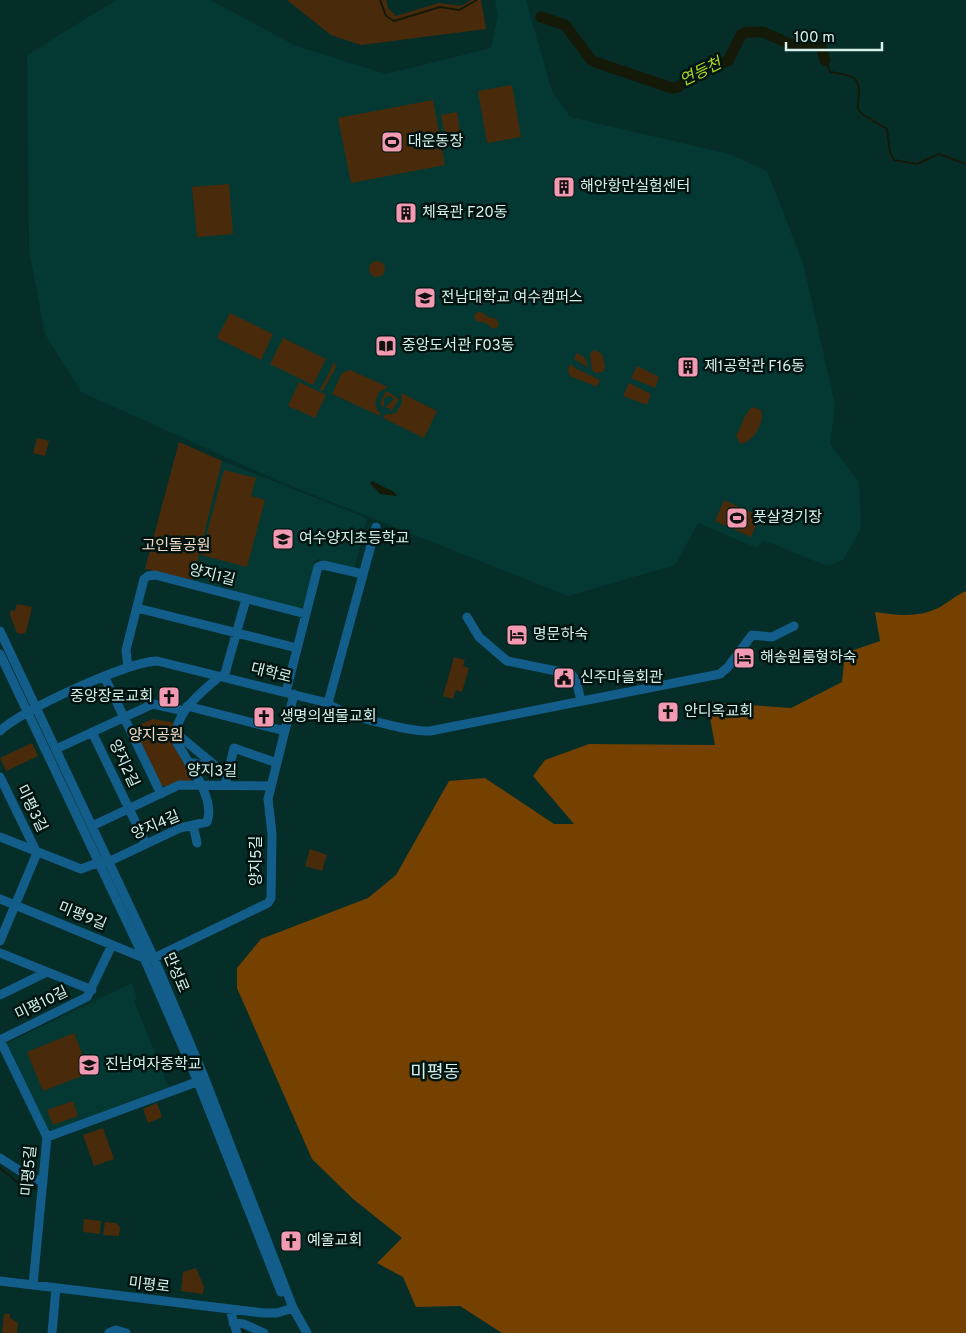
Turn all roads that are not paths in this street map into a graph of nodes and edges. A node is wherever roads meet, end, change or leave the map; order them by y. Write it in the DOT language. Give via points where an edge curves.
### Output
graph roads {
  1 [pos="376,527"];
  2 [pos="363,574"];
  3 [pos="246,598"];
  4 [pos="137,608"];
  5 [pos="306,614"];
  6 [pos="467,617"];
  7 [pos="794,626"];
  8 [pos="0,631"];
  9 [pos="236,633"];
  10 [pos="297,648"];
  11 [pos="0,654"];
  12 [pos="128,667"];
  13 [pos="104,676"];
  14 [pos="222,676"];
  15 [pos="290,693"];
  16 [pos="581,702"];
  17 [pos="328,703"];
  18 [pos="37,709"];
  19 [pos="186,709"];
  20 [pos="27,713"];
  21 [pos="123,717"];
  22 [pos="0,731"];
  23 [pos="285,731"];
  24 [pos="92,732"];
  25 [pos="177,734"];
  26 [pos="56,749"];
  27 [pos="188,762"];
  28 [pos="277,763"];
  29 [pos="218,768"];
  30 [pos="228,770"];
  31 [pos="0,777"];
  32 [pos="200,785"];
  33 [pos="225,785"];
  34 [pos="271,786"];
  35 [pos="161,794"];
  36 [pos="128,808"];
  37 [pos="92,826"];
  38 [pos="193,826"];
  39 [pos="0,837"];
  40 [pos="197,843"];
  41 [pos="146,844"];
  42 [pos="38,853"];
  43 [pos="104,862"];
  44 [pos="0,898"];
  45 [pos="16,905"];
  46 [pos="0,941"];
  47 [pos="112,944"];
  48 [pos="0,953"];
  49 [pos="149,958"];
  50 [pos="48,972"];
  51 [pos="92,990"];
  52 [pos="0,995"];
  53 [pos="0,1040"];
  54 [pos="202,1081"];
  55 [pos="47,1136"];
  56 [pos="0,1158"];
  57 [pos="43,1182"];
  58 [pos="0,1281"];
  59 [pos="33,1285"];
  60 [pos="56,1288"];
  61 [pos="290,1309"];
  62 [pos="230,1310"];
  63 [pos="233,1323"];
  64 [pos="52,1333"];
  65 [pos="109,1333"];
  66 [pos="126,1333"];
  67 [pos="237,1333"];
  68 [pos="264,1333"];
  69 [pos="300,1333"];
  70 [pos="307,1333"];
  1 -- 2 [label="street"];
  2 -- 5 [label="street" via="320,566"];
  2 -- 17 [label="street"];
  3 -- 4 [label="street, 양지1길" via="152,575 144,579"];
  3 -- 5 [label="street, 양지1길"];
  3 -- 9 [label="street, 양지1길"];
  4 -- 9 [label="street"];
  4 -- 12 [label="street, 양지1길" via="126,650"];
  5 -- 10 [label="street"];
  6 -- 16 [label="street" via="480,637 507,661 572,674"];
  7 -- 16 [label="street, 대학로" via="772,637 751,636 728,667 718,674"];
  8 -- 18 [label="street, 만성로"];
  9 -- 10 [label="street"];
  9 -- 14 [label="street, 양지1길"];
  10 -- 15 [label="street"];
  11 -- 20 [label="street, 만성로"];
  12 -- 13 [label="street, 대학로"];
  12 -- 14 [label="street, 대학로" via="157,661"];
  13 -- 18 [label="street, 대학로"];
  13 -- 21 [label="street, 양지2길"];
  14 -- 15 [label="street, 대학로"];
  14 -- 19 [label="street"];
  15 -- 17 [label="street, 대학로"];
  15 -- 23 [label="street, 양지5길"];
  16 -- 17 [label="street, 대학로" via="424,732 344,713"];
  18 -- 20 [label="street"];
  18 -- 26 [label="street, 만성로"];
  19 -- 21 [label="street, 양지2길" via="155,704"];
  19 -- 23 [label="street, 양지2길"];
  19 -- 25 [label="street"];
  20 -- 22 [label="street"];
  20 -- 43 [label="street, 만성로"];
  21 -- 24 [label="street, 양지2길"];
  21 -- 35 [label="street, 양지2길"];
  23 -- 28 [label="street, 양지5길"];
  24 -- 26 [label="street, 양지2길"];
  24 -- 36 [label="street, 양지2길"];
  25 -- 27 [label="street"];
  25 -- 29 [label="street"];
  26 -- 37 [label="street, 만성로"];
  27 -- 29 [label="street"];
  27 -- 32 [label="street"];
  28 -- 30 [label="street" via="235,748"];
  28 -- 34 [label="street, 양지5길"];
  29 -- 30 [label="street"];
  30 -- 33 [label="street"];
  31 -- 42 [label="street, 미평3길"];
  32 -- 33 [label="street, 양지3길"];
  32 -- 35 [label="street, 양지3길" via="179,785"];
  32 -- 38 [label="street, 양지4길" via="208,799 208,820"];
  33 -- 34 [label="street, 양지3길"];
  34 -- 49 [label="street, 양지5길" via="268,799 272,834 270,900"];
  35 -- 36 [label="street, 양지3길"];
  36 -- 37 [label="street, 양지3길"];
  36 -- 41 [label="street"];
  37 -- 43 [label="street, 만성로"];
  38 -- 40 [label="street"];
  38 -- 41 [label="street, 양지4길" via="180,828"];
  39 -- 42 [label="street, 미평3길"];
  41 -- 43 [label="street, 양지4길"];
  42 -- 43 [label="street, 미평3길" via="79,869"];
  42 -- 45 [label="street"];
  43 -- 49 [label="street, 만성로"];
  44 -- 45 [label="street, 미평9길"];
  45 -- 46 [label="street"];
  45 -- 47 [label="street, 미평9길"];
  47 -- 49 [label="street, 미평9길"];
  47 -- 51 [label="street, 미평10길"];
  48 -- 50 [label="street"];
  49 -- 54 [label="street, 만성로"];
  50 -- 51 [label="street, 미평10길"];
  50 -- 52 [label="street, 미평10길"];
  51 -- 53 [label="street, 미평10길" via="76,1004"];
  53 -- 55 [label="street, 미평5길"];
  54 -- 55 [label="street"];
  54 -- 61 [label="street, 만성로"];
  55 -- 57 [label="street, 미평5길"];
  56 -- 57 [label="street"];
  57 -- 59 [label="street, 미평5길"];
  58 -- 59 [label="street, 미평로"];
  59 -- 60 [label="street, 미평로"];
  60 -- 62 [label="street, 미평로"];
  60 -- 64 [label="street"];
  61 -- 62 [label="street, 미평로" via="263,1313"];
  61 -- 69 [label="street, 만성로"];
  61 -- 70 [label="street, 만성로"];
  62 -- 63 [label="street"];
  63 -- 67 [label="street"];
  63 -- 68 [label="street"];
  65 -- 66 [label="street" via="116,1330"];
}
